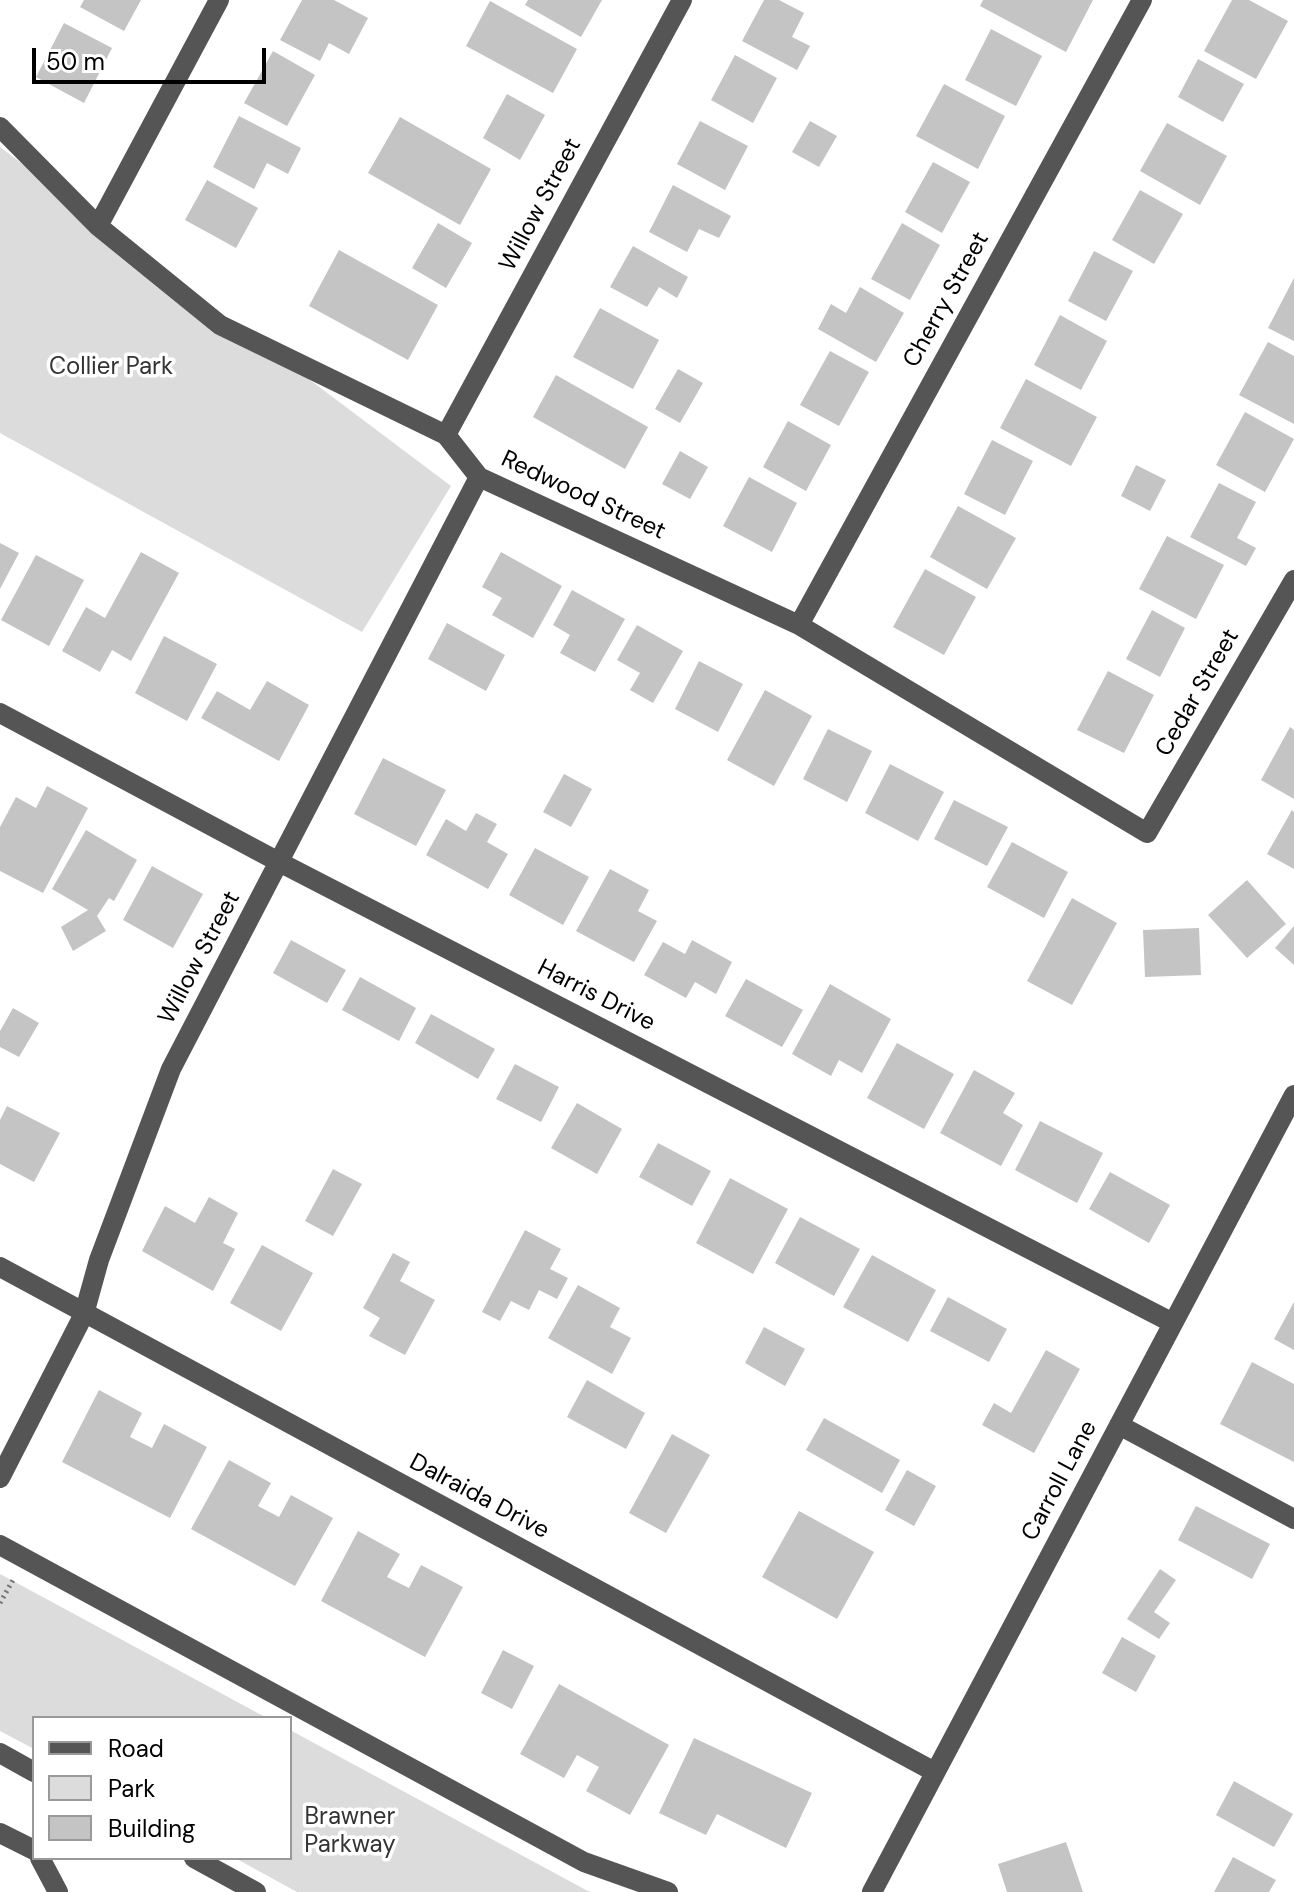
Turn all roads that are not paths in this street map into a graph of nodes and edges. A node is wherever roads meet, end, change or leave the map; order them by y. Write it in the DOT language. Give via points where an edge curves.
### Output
graph roads {
  1 [pos="219,0"];
  2 [pos="682,0"];
  3 [pos="1142,0"];
  4 [pos="0,127"];
  5 [pos="98,226"];
  6 [pos="446,435"];
  7 [pos="479,477"];
  8 [pos="1294,580"];
  9 [pos="799,625"];
  10 [pos="0,713"];
  11 [pos="1147,833"];
  12 [pos="279,862"];
  13 [pos="1294,1095"];
  14 [pos="0,1267"];
  15 [pos="84,1314"];
  16 [pos="1171,1322"];
  17 [pos="1119,1425"];
  18 [pos="0,1478"];
  19 [pos="1294,1519"];
  20 [pos="0,1545"];
  21 [pos="0,1753"];
  22 [pos="32,1771"];
  23 [pos="933,1771"];
  24 [pos="0,1833"];
  25 [pos="32,1853"];
  26 [pos="37,1860"];
  27 [pos="198,1860"];
  28 [pos="58,1892"];
  29 [pos="256,1892"];
  30 [pos="668,1892"];
  31 [pos="872,1892"];
  1 -- 5 [label="street"];
  2 -- 6 [label="street, Willow Street"];
  3 -- 9 [label="street, Cherry Street"];
  4 -- 5 [label="street, Redwood Street"];
  5 -- 6 [label="street, Redwood Street" via="220,325"];
  6 -- 7 [label="street, Redwood Street"];
  7 -- 9 [label="street, Redwood Street"];
  7 -- 12 [label="street, Willow Street"];
  8 -- 11 [label="street, Cedar Street"];
  9 -- 11 [label="street, Redwood Street"];
  10 -- 12 [label="street, Harris Drive"];
  12 -- 15 [label="street, Willow Street" via="171,1069"];
  12 -- 16 [label="street, Harris Drive"];
  13 -- 16 [label="street, Carroll Lane"];
  14 -- 15 [label="street, Dalraida Drive"];
  15 -- 18 [label="street, Willow Street"];
  15 -- 23 [label="street, Dalraida Drive"];
  16 -- 17 [label="street, Carroll Lane"];
  17 -- 19 [label="street"];
  17 -- 23 [label="street, Carroll Lane"];
  20 -- 30 [label="street" via="584,1862"];
  21 -- 22 [label="street"];
  23 -- 31 [label="street, Carroll Lane"];
  24 -- 25 [label="street"];
  26 -- 28 [label="street"];
  27 -- 29 [label="street"];
}
